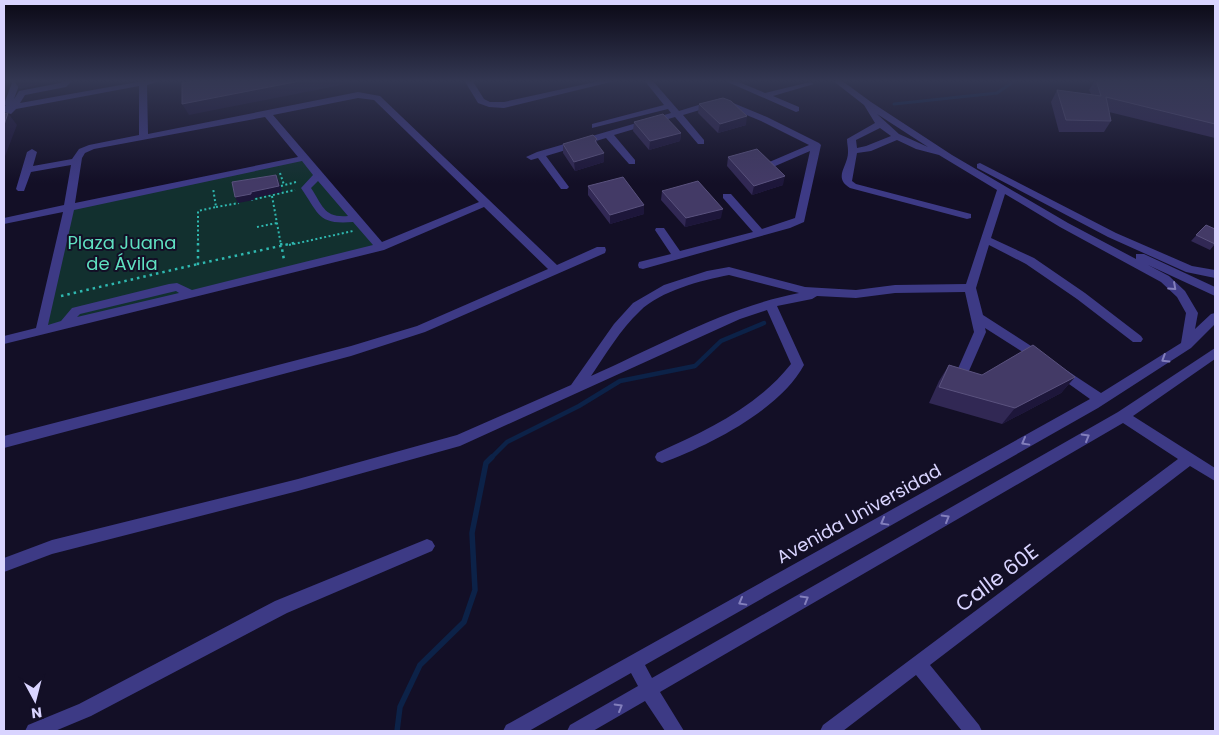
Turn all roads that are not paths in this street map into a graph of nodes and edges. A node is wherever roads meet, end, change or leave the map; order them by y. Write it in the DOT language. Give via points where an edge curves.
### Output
graph roads {
  1 [pos="144,114"];
  2 [pos="265,114"];
  3 [pos="267,114"];
  4 [pos="394,114"];
  5 [pos="638,114"];
  6 [pos="675,114"];
  7 [pos="676,114"];
  8 [pos="753,114"];
  9 [pos="871,114"];
  10 [pos="884,114"];
  11 [pos="895,114"];
  12 [pos="880,124"];
  13 [pos="595,126"];
  14 [pos="608,134"];
  15 [pos="898,136"];
  16 [pos="144,137"];
  17 [pos="701,142"];
  18 [pos="816,145"];
  19 [pos="853,151"];
  20 [pos="32,152"];
  21 [pos="949,155"];
  22 [pos="305,158"];
  23 [pos="77,160"];
  24 [pos="632,162"];
  25 [pos="770,166"];
  26 [pos="27,170"];
  27 [pos="319,174"];
  28 [pos="564,187"];
  29 [pos="21,189"];
  30 [pos="1002,189"];
  31 [pos="727,196"];
  32 [pos="485,203"];
  33 [pos="69,208"];
  34 [pos="967,216"];
  35 [pos="356,218"];
  36 [pos="4,221"];
  37 [pos="660,230"];
  38 [pos="760,234"];
  39 [pos="985,240"];
  40 [pos="380,247"];
  41 [pos="601,250"];
  42 [pos="678,256"];
  43 [pos="643,265"];
  44 [pos="556,270"];
  45 [pos="1215,274"];
  46 [pos="970,288"];
  47 [pos="825,292"];
  48 [pos="1215,292"];
  49 [pos="771,305"];
  50 [pos="978,317"];
  51 [pos="1215,317"];
  52 [pos="41,331"];
  53 [pos="1137,338"];
  54 [pos="4,340"];
  55 [pos="1187,345"];
  56 [pos="1212,356"];
  57 [pos="959,380"];
  58 [pos="576,389"];
  59 [pos="1100,399"];
  60 [pos="1123,416"];
  61 [pos="4,442"];
  62 [pos="662,457"];
  63 [pos="1190,458"];
  64 [pos="1215,475"];
  65 [pos="427,546"];
  66 [pos="4,565"];
  67 [pos="635,662"];
  68 [pos="918,664"];
  69 [pos="648,689"];
  70 [pos="34,731"];
  71 [pos="512,731"];
  72 [pos="576,731"];
  73 [pos="675,731"];
  74 [pos="829,731"];
  75 [pos="973,731"];
  1 -- 16 [label="street"];
  2 -- 16 [label="street"];
  3 -- 22 [label="street"];
  4 -- 32 [label="street"];
  5 -- 13 [label="street"];
  6 -- 14 [label="street"];
  7 -- 17 [label="street"];
  8 -- 18 [label="street"];
  9 -- 12 [label="street"];
  10 -- 21 [label="street"];
  11 -- 21 [label="street"];
  12 -- 15 [label="street"];
  12 -- 19 [label="street" via="852,139"];
  14 -- 24 [label="street"];
  14 -- 28 [label="street" via="535,156"];
  15 -- 19 [label="street" via="868,149"];
  15 -- 21 [label="street" via="920,150"];
  16 -- 23 [label="street" via="92,147 82,151"];
  18 -- 25 [label="street"];
  18 -- 38 [label="street" via="800,220"];
  19 -- 34 [label="street" via="846,178 853,186"];
  20 -- 26 [label="street"];
  21 -- 30 [label="street"];
  21 -- 45 [label="street" via="1112,235 1190,269"];
  21 -- 48 [label="street" via="1065,220"];
  22 -- 27 [label="street"];
  22 -- 33 [label="street"];
  23 -- 26 [label="street"];
  23 -- 33 [label="street"];
  26 -- 29 [label="street"];
  27 -- 35 [label="street"];
  27 -- 35 [label="street" via="302,185 329,219"];
  30 -- 39 [label="street"];
  30 -- 55 [label="street, one-way" via="1165,279 1181,294 1192,313"];
  31 -- 38 [label="street"];
  32 -- 40 [label="street"];
  32 -- 44 [label="street"];
  33 -- 36 [label="street"];
  33 -- 52 [label="street"];
  35 -- 40 [label="street"];
  37 -- 42 [label="street"];
  38 -- 42 [label="street"];
  39 -- 46 [label="street"];
  39 -- 53 [label="street" via="1030,261"];
  40 -- 52 [label="street" via="191,294 176,287 169,288 76,311 64,325"];
  41 -- 44 [label="street"];
  42 -- 43 [label="street"];
  44 -- 61 [label="street" via="421,330"];
  46 -- 47 [label="street" via="895,289 856,294"];
  46 -- 50 [label="street"];
  47 -- 49 [label="street"];
  47 -- 58 [label="street" via="805,291 729,271 707,274 668,288 637,306 618,327"];
  49 -- 58 [label="street" via="736,316"];
  49 -- 62 [label="street" via="798,365 788,380 761,403 706,437"];
  50 -- 57 [label="street" via="980,332"];
  50 -- 59 [label="street"];
  51 -- 55 [label="street, Avenida Universidad"];
  52 -- 54 [label="street"];
  55 -- 59 [label="street, Avenida Universidad, one-way"];
  56 -- 60 [label="street"];
  58 -- 66 [label="street" via="460,440 52,547"];
  59 -- 67 [label="street, Avenida Universidad, one-way"];
  60 -- 63 [label="street"];
  69 -- 60 [label="street, one-way"];
  63 -- 64 [label="street"];
  63 -- 68 [label="street, Calle 60E"];
  65 -- 70 [label="street" via="281,607 85,710"];
  67 -- 69 [label="street"];
  67 -- 71 [label="street, Avenida Universidad"];
  68 -- 74 [label="street, Calle 60E"];
  68 -- 75 [label="street"];
  72 -- 69 [label="street, one-way"];
  69 -- 73 [label="street"];
}
